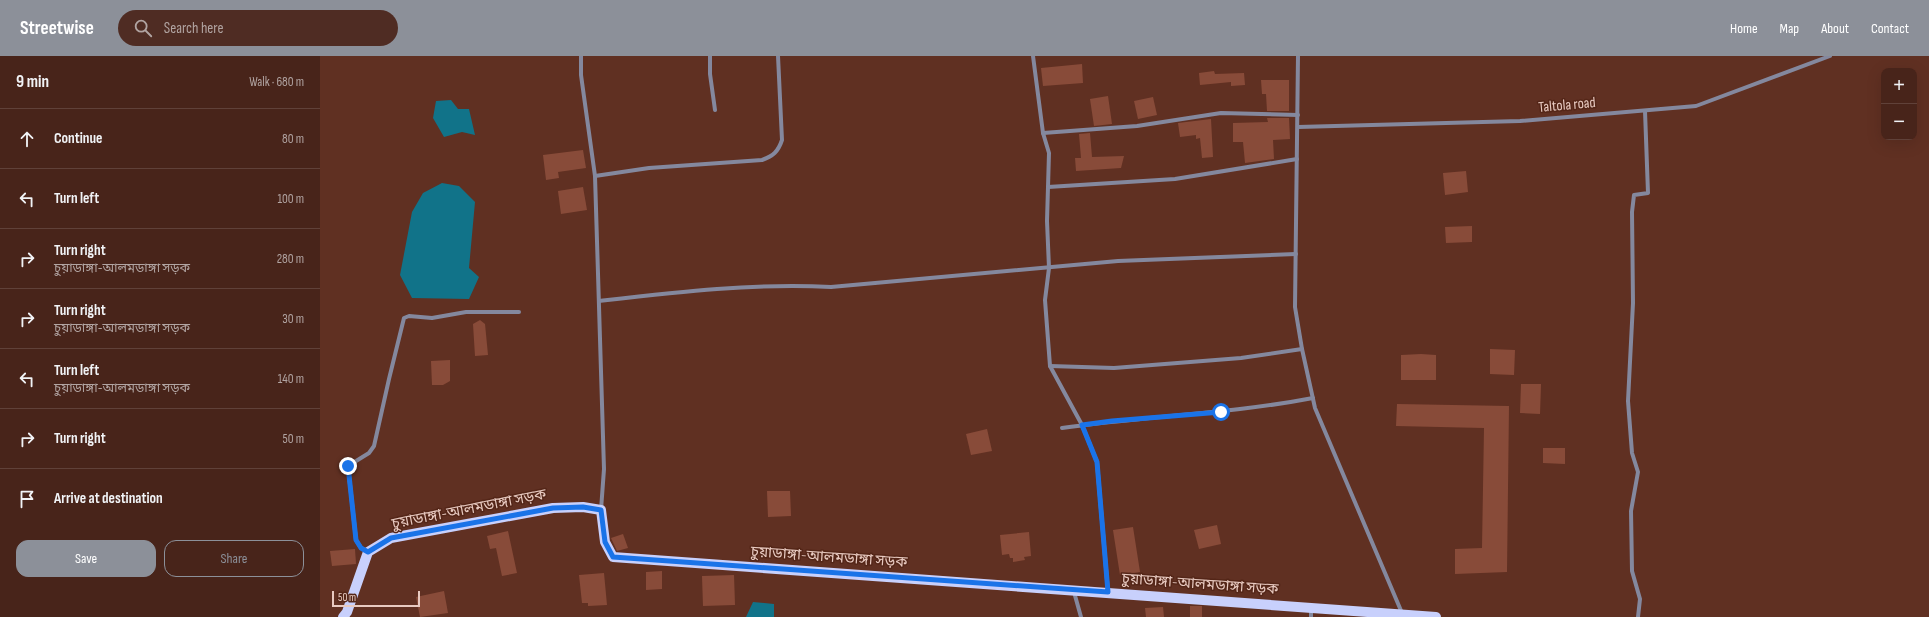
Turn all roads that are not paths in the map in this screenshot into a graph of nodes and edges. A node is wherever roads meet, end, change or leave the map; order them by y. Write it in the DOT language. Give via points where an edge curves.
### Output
graph roads {
  1 [pos="581,56"];
  2 [pos="710,56"];
  3 [pos="778,56"];
  4 [pos="1033,56"];
  5 [pos="1298,56"];
  6 [pos="1830,56"];
  7 [pos="715,110"];
  8 [pos="1645,110"];
  9 [pos="1298,115"];
  10 [pos="1298,127"];
  11 [pos="1043,133"];
  12 [pos="1297,159"];
  13 [pos="595,176"];
  14 [pos="1048,187"];
  15 [pos="1296,254"];
  16 [pos="1049,268"];
  17 [pos="599,300"];
  18 [pos="519,312"];
  19 [pos="1302,349"];
  20 [pos="1050,366"];
  21 [pos="1312,398"];
  22 [pos="1082,425"];
  23 [pos="1062,428"];
  24 [pos="601,510"];
  25 [pos="368,552"];
  26 [pos="1073,590"];
  27 [pos="1108,592"];
  28 [pos="1311,612"];
  29 [pos="1402,614"];
  30 [pos="346,615"];
  31 [pos="1081,617"];
  32 [pos="1436,617"];
  33 [pos="1638,617"];
  1 -- 13 [label="street" via="581,75"];
  2 -- 7 [label="street"];
  3 -- 13 [label="street" via="782,140 777,153 762,160 649,168"];
  4 -- 11 [label="street"];
  5 -- 9 [label="street"];
  6 -- 8 [label="street, Taltola road" via="1696,106"];
  8 -- 10 [label="street, Taltola road" via="1520,121"];
  8 -- 33 [label="street" via="1648,193 1634,195 1632,212 1633,303 1628,382 1632,453 1638,472 1631,511 1632,571 1640,599"];
  9 -- 10 [label="street"];
  9 -- 11 [label="street" via="1221,113 1137,126"];
  10 -- 12 [label="street"];
  11 -- 14 [label="street" via="1049,153"];
  12 -- 14 [label="street" via="1175,179"];
  12 -- 15 [label="street"];
  13 -- 17 [label="street"];
  14 -- 16 [label="street"];
  15 -- 16 [label="street" via="1153,259"];
  15 -- 19 [label="street" via="1295,306"];
  16 -- 17 [label="street" via="831,287 786,285 708,288"];
  16 -- 20 [label="street" via="1045,300"];
  17 -- 24 [label="street" via="604,469"];
  18 -- 25 [label="street" via="466,312 432,318 404,318 374,446 348,466 356,540 361,548"];
  19 -- 20 [label="street" via="1241,358 1114,368"];
  19 -- 21 [label="street"];
  20 -- 22 [label="street"];
  21 -- 22 [label="street" via="1221,412"];
  21 -- 29 [label="street"];
  22 -- 23 [label="street"];
  22 -- 27 [label="street" via="1097,462"];
  24 -- 25 [label="main road, চুয়াডাঙ্গা-আলমডাঙ্গা সড়ক" via="583,507 553,508 391,538"];
  24 -- 26 [label="main road, চুয়াডাঙ্গা-আলমডাঙ্গা সড়ক" via="605,542 613,557"];
  25 -- 30 [label="main road"];
  26 -- 27 [label="main road, চুয়াডাঙ্গা-আলমডাঙ্গা সড়ক"];
  26 -- 31 [label="street"];
  27 -- 28 [label="main road, চুয়াডাঙ্গা-আলমডাঙ্গা সড়ক"];
  28 -- 29 [label="main road, চুয়াডাঙ্গা-আলমডাঙ্গা সড়ক"];
  29 -- 32 [label="main road, চুয়াডাঙ্গা-আলমডাঙ্গা সড়ক"];
}
